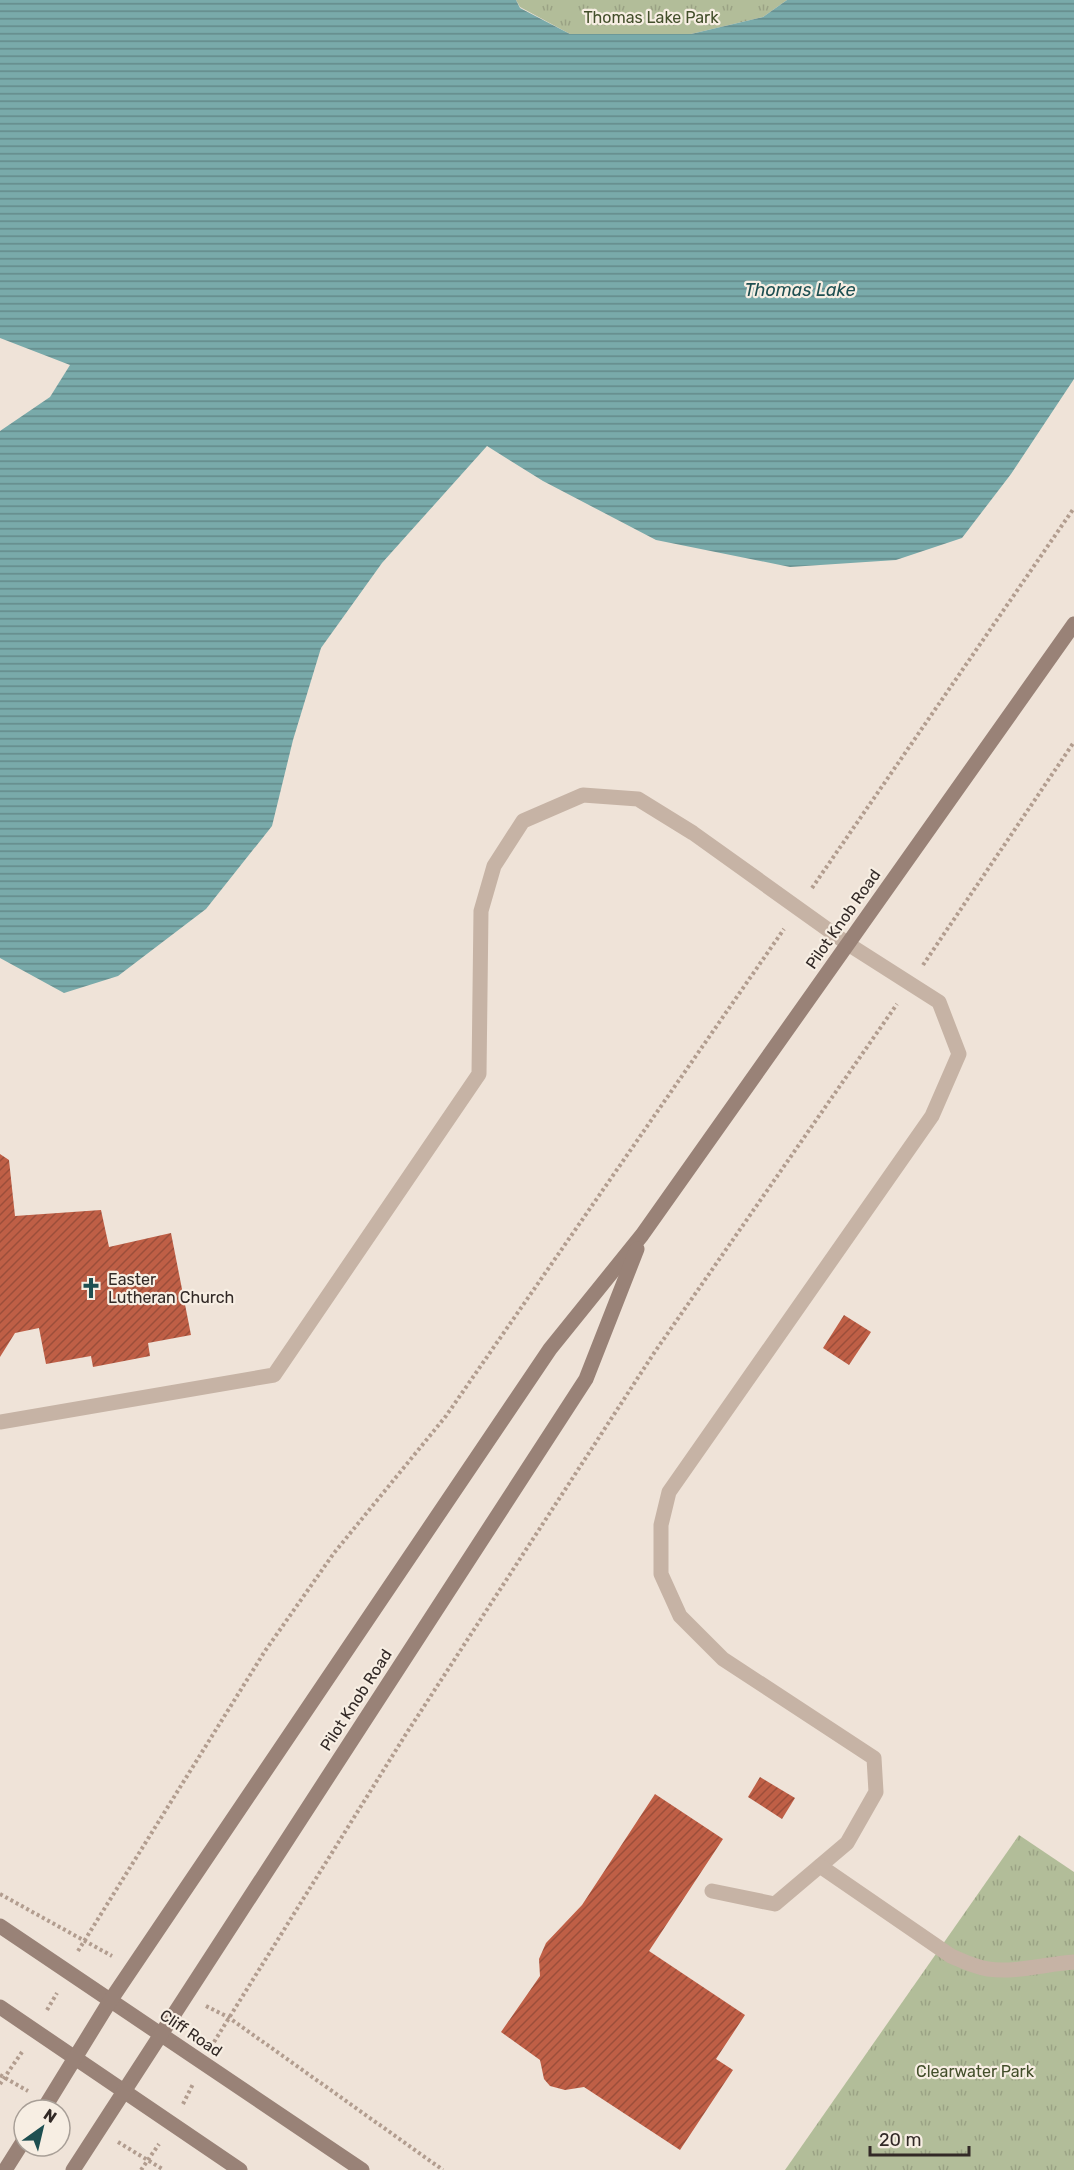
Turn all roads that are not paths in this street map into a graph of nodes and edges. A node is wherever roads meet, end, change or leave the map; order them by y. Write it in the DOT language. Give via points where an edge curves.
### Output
graph roads {
  1 [pos="1074,624"];
  2 [pos="848,944"];
  3 [pos="642,1235"];
  4 [pos="0,1422"];
  5 [pos="820,1866"];
  6 [pos="712,1892"];
  7 [pos="0,1926"];
  8 [pos="1074,1962"];
  9 [pos="110,2001"];
  10 [pos="0,2007"];
  11 [pos="159,2034"];
  12 [pos="77,2059"];
  13 [pos="125,2092"];
  14 [pos="52,2098"];
  15 [pos="73,2170"];
  16 [pos="240,2170"];
  17 [pos="362,2170"];
  1 -- 2 [label="main road, Pilot Knob Road"];
  2 -- 3 [label="main road, Pilot Knob Road"];
  2 -- 4 [label="lane" via="693,833 638,799 583,795 523,821 494,866 481,911 479,1074 274,1375"];
  2 -- 5 [label="lane" via="939,1002 959,1054 932,1116 669,1492 661,1525 661,1574 680,1616 723,1659 874,1758 876,1792 847,1843"];
  3 -- 9 [label="main road, Pilot Knob Road" via="550,1350"];
  3 -- 11 [label="main road, Pilot Knob Road" via="586,1379"];
  5 -- 6 [label="lane" via="775,1904"];
  5 -- 8 [label="lane" via="951,1956 966,1962 989,1969"];
  7 -- 9 [label="main road, Cliff Road"];
  9 -- 11 [label="main road, Cliff Road"];
  9 -- 12 [label="main road, Pilot Knob Road"];
  10 -- 12 [label="main road"];
  11 -- 13 [label="main road, Pilot Knob Road"];
  11 -- 17 [label="main road, Cliff Road"];
  12 -- 13 [label="main road"];
  12 -- 14 [label="main road, Pilot Knob Road"];
  13 -- 15 [label="main road, Pilot Knob Road"];
  13 -- 16 [label="main road"];
}
